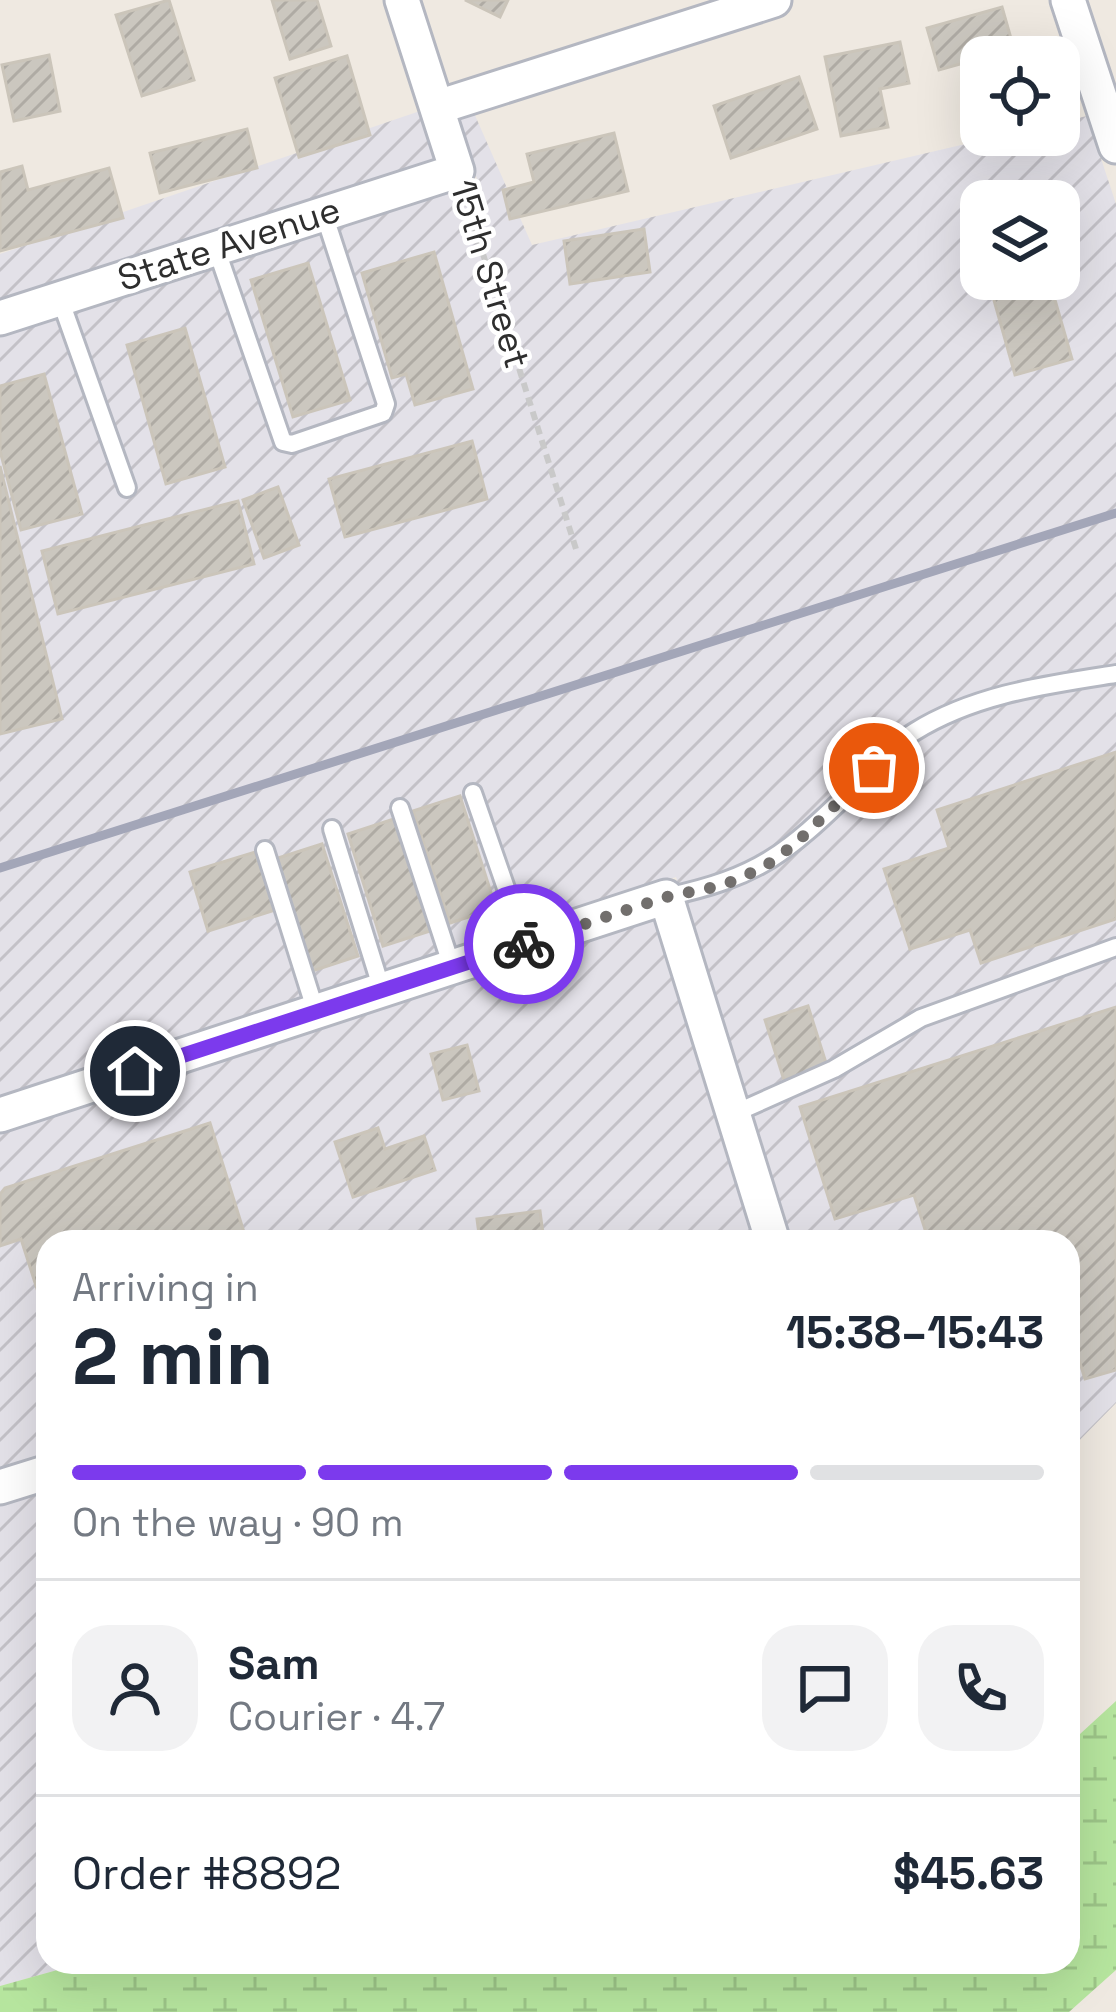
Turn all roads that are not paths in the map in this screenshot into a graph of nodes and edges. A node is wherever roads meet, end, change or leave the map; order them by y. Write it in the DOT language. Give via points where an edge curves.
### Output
graph roads {
  1 [pos="402,0"];
  2 [pos="774,0"];
  3 [pos="1068,0"];
  4 [pos="438,107"];
  5 [pos="1116,146"];
  6 [pos="457,171"];
  7 [pos="324,214"];
  8 [pos="216,248"];
  9 [pos="60,299"];
  10 [pos="0,318"];
  11 [pos="127,488"];
  12 [pos="1116,674"];
  13 [pos="473,793"];
  14 [pos="400,808"];
  15 [pos="332,829"];
  16 [pos="265,850"];
  17 [pos="666,897"];
  18 [pos="524,944"];
  19 [pos="1116,947"];
  20 [pos="452,967"];
  21 [pos="382,990"];
  22 [pos="316,1012"];
  23 [pos="733,1114"];
  24 [pos="0,1115"];
  25 [pos="769,1230"];
  26 [pos="36,1476"];
  27 [pos="0,1487"];
  1 -- 4 [label="street, 15th Street"];
  2 -- 4 [label="street"];
  3 -- 5 [label="street"];
  4 -- 6 [label="street, 15th Street"];
  6 -- 7 [label="street, State Avenue"];
  7 -- 8 [label="street, State Avenue"];
  7 -- 8 [label="lane" via="386,404 383,413 292,444 283,442"];
  8 -- 9 [label="street, State Avenue"];
  9 -- 10 [label="street, State Avenue"];
  9 -- 11 [label="lane"];
  12 -- 17 [label="lane" via="990,698 941,716 908,736 764,867"];
  13 -- 18 [label="lane"];
  14 -- 20 [label="lane"];
  15 -- 21 [label="lane"];
  16 -- 22 [label="lane"];
  17 -- 18 [label="street"];
  17 -- 23 [label="street"];
  18 -- 20 [label="street"];
  19 -- 23 [label="lane" via="921,1018 834,1070"];
  20 -- 21 [label="street"];
  21 -- 22 [label="street"];
  22 -- 24 [label="street"];
  23 -- 25 [label="street"];
  26 -- 27 [label="street"];
}
